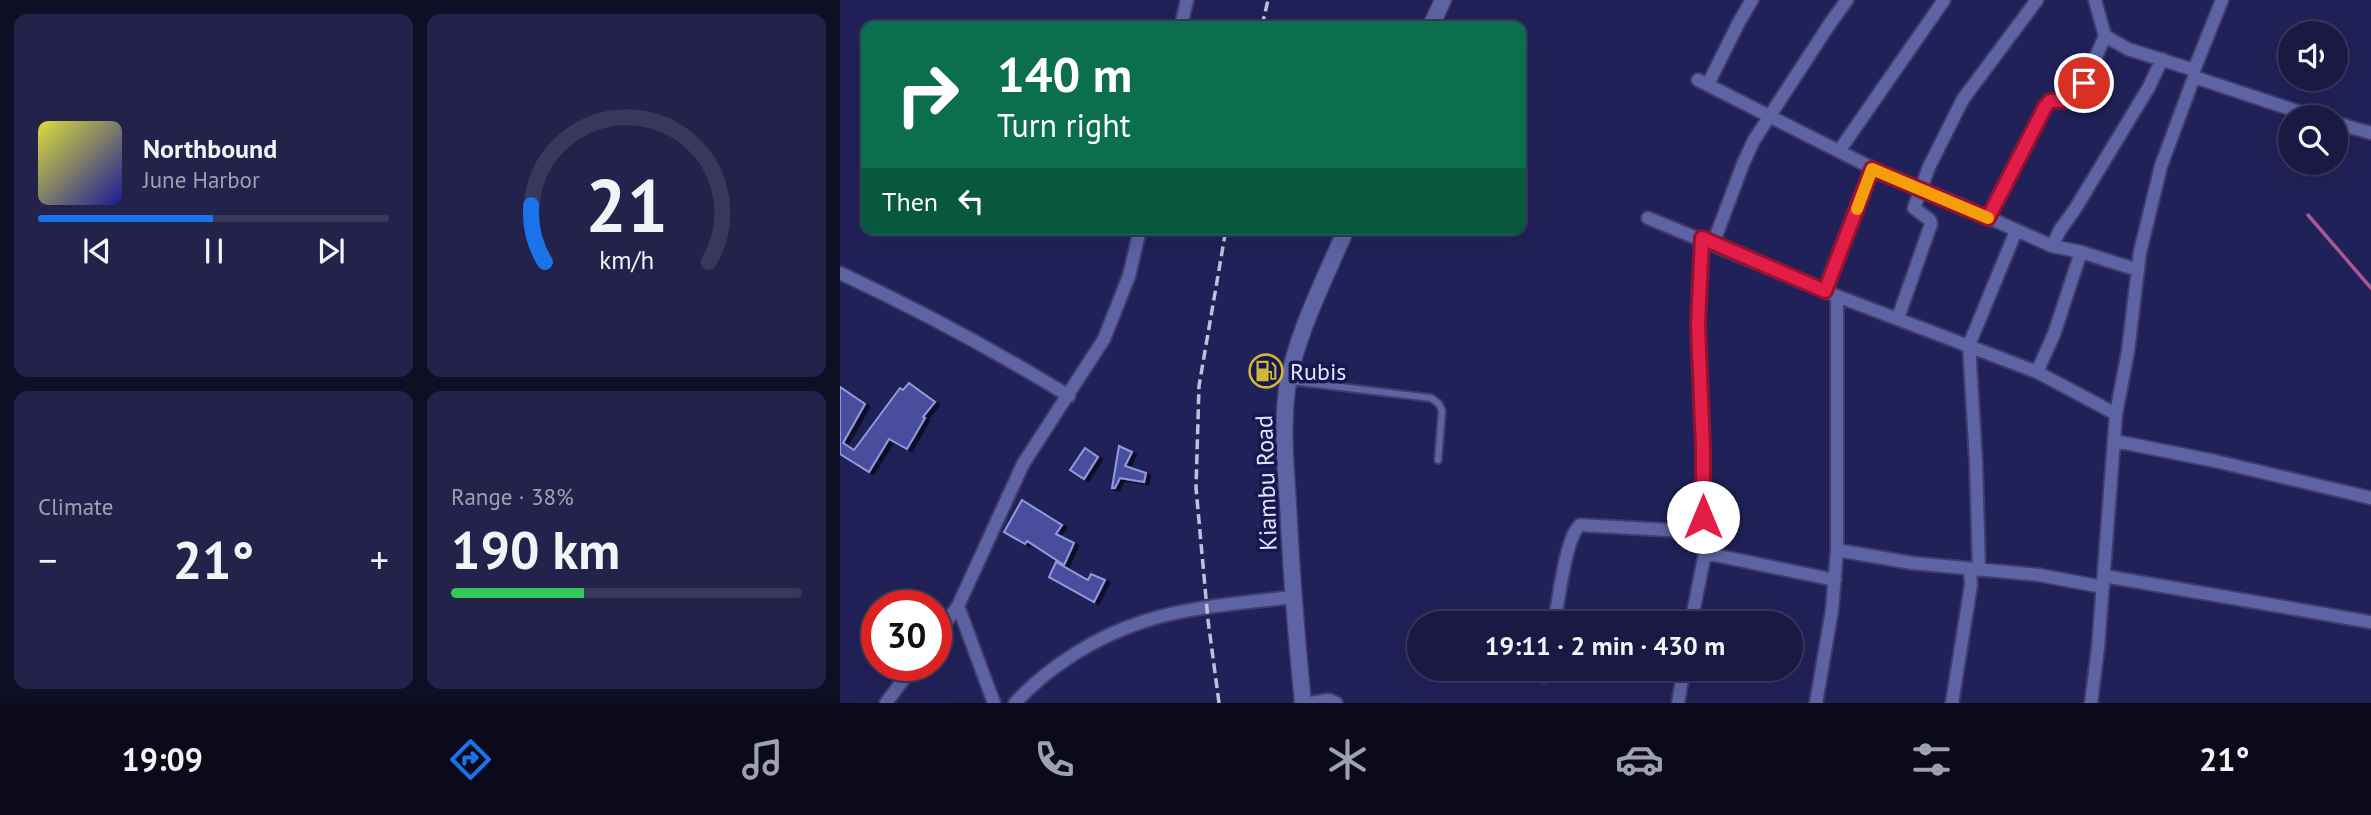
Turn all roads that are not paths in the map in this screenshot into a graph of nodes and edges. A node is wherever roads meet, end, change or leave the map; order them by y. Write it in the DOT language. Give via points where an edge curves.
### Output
graph roads {
  1 [pos="1187,0"];
  2 [pos="1443,0"];
  3 [pos="1752,0"];
  4 [pos="1847,0"];
  5 [pos="1944,0"];
  6 [pos="2037,0"];
  7 [pos="2095,0"];
  8 [pos="2222,0"];
  9 [pos="1182,21"];
  10 [pos="1433,21"];
  11 [pos="2105,36"];
  12 [pos="2161,59"];
  13 [pos="2194,74"];
  14 [pos="2281,105"];
  15 [pos="1770,116"];
  16 [pos="2348,126"];
  17 [pos="2371,133"];
  18 [pos="1839,151"];
  19 [pos="1872,169"];
  20 [pos="1921,190"];
  21 [pos="1648,218"];
  22 [pos="1988,218"];
  23 [pos="2016,231"];
  24 [pos="1139,235"];
  25 [pos="1344,235"];
  26 [pos="1708,241"];
  27 [pos="2052,246"];
  28 [pos="2081,252"];
  29 [pos="2138,270"];
  30 [pos="840,273"];
  31 [pos="1831,293"];
  32 [pos="1898,318"];
  33 [pos="1969,345"];
  34 [pos="2037,372"];
  35 [pos="1289,381"];
  36 [pos="1069,396"];
  37 [pos="2116,414"];
  38 [pos="2115,441"];
  39 [pos="1438,460"];
  40 [pos="2371,498"];
  41 [pos="1703,532"];
  42 [pos="1837,550"];
  43 [pos="1705,553"];
  44 [pos="1974,570"];
  45 [pos="1835,580"];
  46 [pos="2103,581"];
  47 [pos="1293,597"];
  48 [pos="958,606"];
  49 [pos="1556,611"];
  50 [pos="1693,611"];
  51 [pos="952,614"];
  52 [pos="2371,622"];
  53 [pos="902,681"];
  54 [pos="1682,681"];
  55 [pos="886,703"];
  56 [pos="993,703"];
  57 [pos="1015,703"];
  58 [pos="1303,703"];
  59 [pos="1310,703"];
  60 [pos="1336,703"];
  61 [pos="1678,703"];
  62 [pos="1816,703"];
  63 [pos="1952,703"];
  64 [pos="2091,703"];
  1 -- 9 [label="street"];
  2 -- 10 [label="main road"];
  3 -- 15 [label="street" via="1703,82"];
  4 -- 15 [label="street"];
  5 -- 18 [label="street"];
  6 -- 20 [label="street" via="1963,99"];
  7 -- 11 [label="street"];
  8 -- 13 [label="street"];
  11 -- 12 [label="street"];
  11 -- 22 [label="street" via="2077,100 2050,101 2045,107"];
  12 -- 13 [label="street"];
  12 -- 27 [label="street" via="2149,87"];
  13 -- 14 [label="street"];
  13 -- 29 [label="street" via="2152,198"];
  15 -- 18 [label="street"];
  15 -- 26 [label="street" via="1742,164"];
  16 -- 17 [label="street"];
  18 -- 19 [label="street"];
  19 -- 20 [label="street"];
  19 -- 31 [label="street"];
  20 -- 22 [label="street"];
  20 -- 32 [label="street" via="1914,208 1931,224"];
  21 -- 26 [label="street"];
  22 -- 23 [label="street"];
  23 -- 27 [label="street"];
  23 -- 33 [label="street"];
  24 -- 36 [label="street" via="1104,339"];
  25 -- 35 [label="main road, Kiambu Road"];
  26 -- 31 [label="street"];
  26 -- 41 [label="street" via="1698,324"];
  27 -- 28 [label="street"];
  28 -- 29 [label="street"];
  28 -- 34 [label="street"];
  29 -- 37 [label="street"];
  30 -- 36 [label="street" via="941,321"];
  31 -- 32 [label="street"];
  31 -- 42 [label="street"];
  32 -- 33 [label="street"];
  33 -- 34 [label="street"];
  33 -- 44 [label="street" via="1975,437"];
  34 -- 37 [label="street"];
  35 -- 39 [label="lane" via="1431,398 1442,411"];
  35 -- 47 [label="main road, Kiambu Road" via="1284,471"];
  36 -- 48 [label="street" via="1023,464"];
  37 -- 38 [label="street"];
  38 -- 40 [label="street"];
  38 -- 46 [label="street"];
  41 -- 43 [label="street"];
  41 -- 49 [label="street" via="1580,524 1574,530"];
  42 -- 44 [label="street"];
  42 -- 45 [label="street"];
  43 -- 45 [label="street"];
  43 -- 50 [label="street"];
  44 -- 46 [label="street"];
  44 -- 63 [label="street"];
  45 -- 62 [label="street"];
  46 -- 52 [label="street"];
  46 -- 64 [label="street"];
  47 -- 57 [label="street" via="1184,612 1126,628 1059,665"];
  47 -- 58 [label="main road, Kiambu Road"];
  48 -- 51 [label="street"];
  48 -- 56 [label="street"];
  53 -- 55 [label="street"];
  54 -- 61 [label="street"];
  59 -- 60 [label="street"];
}
